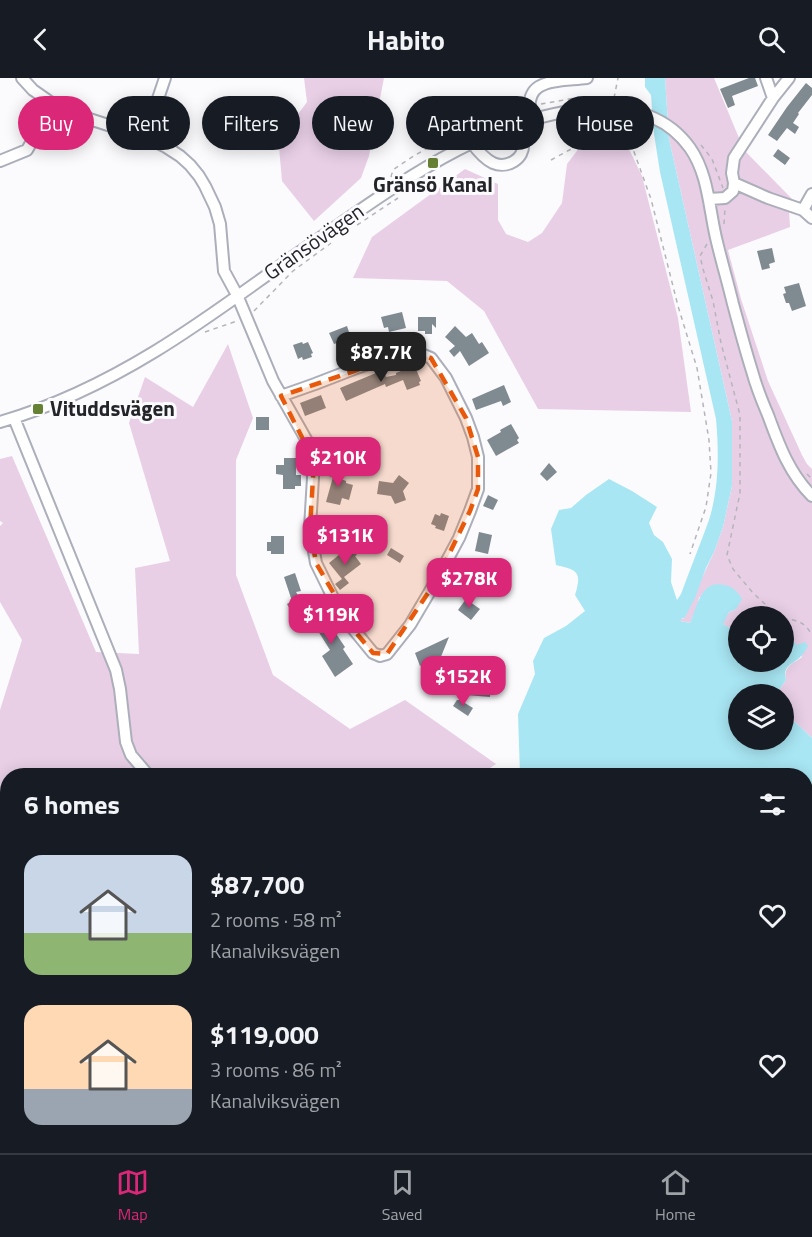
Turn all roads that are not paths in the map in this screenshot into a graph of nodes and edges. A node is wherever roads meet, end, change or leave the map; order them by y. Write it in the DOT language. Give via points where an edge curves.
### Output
graph roads {
  1 [pos="22,78"];
  2 [pos="165,78"];
  3 [pos="587,78"];
  4 [pos="766,78"];
  5 [pos="789,78"];
  6 [pos="42,96"];
  7 [pos="159,96"];
  8 [pos="530,96"];
  9 [pos="773,98"];
  10 [pos="544,116"];
  11 [pos="27,150"];
  12 [pos="171,150"];
  13 [pos="459,150"];
  14 [pos="477,150"];
  15 [pos="522,150"];
  16 [pos="0,161"];
  17 [pos="734,183"];
  18 [pos="812,194"];
  19 [pos="710,199"];
  20 [pos="803,210"];
  21 [pos="812,218"];
  22 [pos="237,295"];
  23 [pos="281,396"];
  24 [pos="14,418"];
  25 [pos="0,422"];
  26 [pos="812,496"];
  27 [pos="142,768"];
  1 -- 6 [label="street"];
  2 -- 7 [label="street"];
  3 -- 8 [label="street" via="546,80 538,83"];
  4 -- 9 [label="street"];
  5 -- 9 [label="street"];
  9 -- 17 [label="street" via="734,158"];
  10 -- 19 [label="street, Gränsövägen" via="617,108 655,118 684,141 699,166"];
  11 -- 16 [label="street"];
  12 -- 22 [label="street" via="206,186 220,225 224,271"];
  13 -- 22 [label="street, Gränsövägen" via="395,186"];
  14 -- 15 [label="street" via="494,163 507,164 516,161"];
  17 -- 19 [label="street" via="733,191 725,198"];
  17 -- 20 [label="street"];
  18 -- 20 [label="street"];
  19 -- 26 [label="street, Gränsövägen" via="716,240 752,374 780,447 794,475"];
  20 -- 21 [label="street"];
  22 -- 23 [label="street"];
  22 -- 24 [label="street, Gränsövägen" via="152,353 56,402"];
  23 -- 23 [label="street" via="314,461 310,528 316,563 341,614 373,653 387,654 436,581 459,538 478,489 478,457 466,418 441,371 431,358 419,353 401,353"];
  24 -- 25 [label="street, Gränsövägen"];
  24 -- 27 [label="street" via="116,670 126,742"];
}
